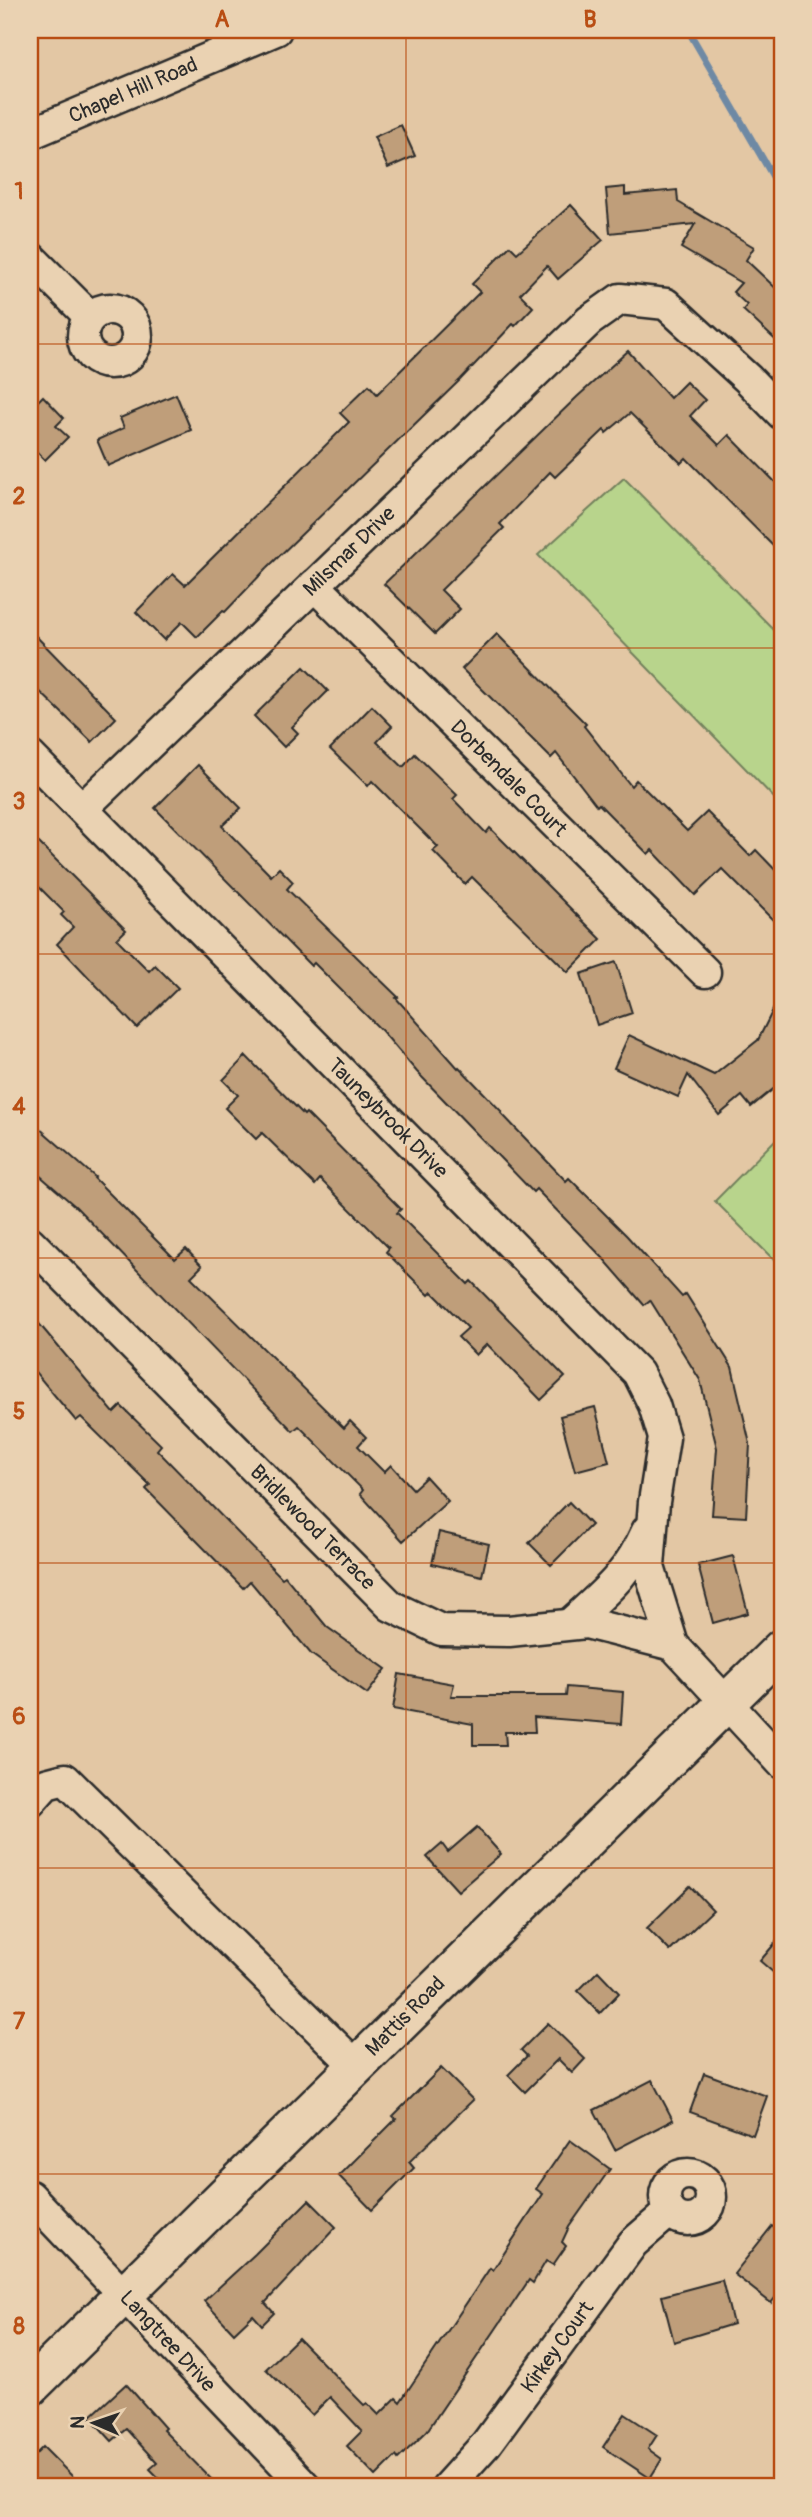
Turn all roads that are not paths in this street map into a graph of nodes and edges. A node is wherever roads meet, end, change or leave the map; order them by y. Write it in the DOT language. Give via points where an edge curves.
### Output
graph roads {
  1 [pos="275,30"];
  2 [pos="30,134"];
  3 [pos="30,257"];
  4 [pos="89,316"];
  5 [pos="782,414"];
  6 [pos="314,585"];
  7 [pos="30,755"];
  8 [pos="83,808"];
  9 [pos="705,972"];
  10 [pos="30,1242"];
  11 [pos="653,1519"];
  12 [pos="570,1624"];
  13 [pos="673,1645"];
  14 [pos="782,1648"];
  15 [pos="725,1704"];
  16 [pos="782,1763"];
  17 [pos="30,1802"];
  18 [pos="355,2065"];
  19 [pos="30,2196"];
  20 [pos="670,2211"];
  21 [pos="124,2294"];
  22 [pos="30,2387"];
  23 [pos="306,2487"];
  24 [pos="447,2487"];
  1 -- 2 [label="street, Chapel Hill Road"];
  3 -- 4 [label="street"];
  5 -- 6 [label="street, Milsmar Drive" via="666,304 620,299 589,321"];
  6 -- 8 [label="street, Milsmar Drive"];
  6 -- 9 [label="street, Dorbendale Court"];
  7 -- 8 [label="street, Tauneybrook Drive"];
  8 -- 11 [label="street, Tauneybrook Drive" via="638,1373 664,1438"];
  10 -- 12 [label="street, Bridlewood Terrace" via="391,1606 441,1630 509,1631"];
  11 -- 12 [label="street, Tauneybrook Drive" via="620,1579"];
  11 -- 13 [label="street, Tauneybrook Drive" via="649,1567"];
  12 -- 13 [label="street, Bridlewood Terrace" via="586,1623"];
  13 -- 15 [label="street, Tauneybrook Drive"];
  14 -- 15 [label="main road, Mattis Road"];
  15 -- 16 [label="street, Tauneybrook Drive"];
  15 -- 18 [label="main road, Mattis Road"];
  17 -- 18 [label="street" via="46,1784 65,1779"];
  18 -- 21 [label="main road, Mattis Road"];
  19 -- 21 [label="street, Langtree Drive"];
  20 -- 24 [label="street, Kirkey Court" via="633,2243 486,2444"];
  21 -- 22 [label="main road, Mattis Road"];
  21 -- 23 [label="street, Langtree Drive"];
}
